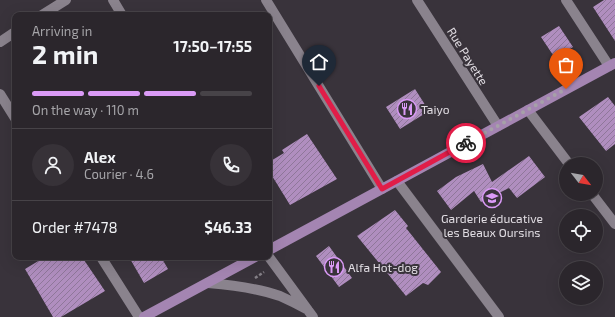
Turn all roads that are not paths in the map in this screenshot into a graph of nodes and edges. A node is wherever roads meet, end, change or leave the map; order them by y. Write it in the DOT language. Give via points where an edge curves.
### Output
graph roads {
  1 [pos="66,0"];
  2 [pos="113,0"];
  3 [pos="266,0"];
  4 [pos="417,0"];
  5 [pos="566,0"];
  6 [pos="47,12"];
  7 [pos="120,12"];
  8 [pos="12,34"];
  9 [pos="0,42"];
  10 [pos="612,65"];
  11 [pos="0,94"];
  12 [pos="528,110"];
  13 [pos="12,113"];
  14 [pos="498,126"];
  15 [pos="564,157"];
  16 [pos="397,180"];
  17 [pos="382,189"];
  18 [pos="597,201"];
  19 [pos="615,224"];
  20 [pos="272,248"];
  21 [pos="103,260"];
  22 [pos="249,260"];
  23 [pos="271,260"];
  24 [pos="208,282"];
  25 [pos="311,314"];
  26 [pos="139,317"];
  27 [pos="144,317"];
  28 [pos="499,317"];
  1 -- 6 [label="street"];
  2 -- 7 [label="street"];
  3 -- 17 [label="street"];
  4 -- 14 [label="street, Rue Payette"];
  5 -- 10 [label="street"];
  8 -- 9 [label="street"];
  10 -- 12 [label="main road"];
  11 -- 13 [label="street"];
  12 -- 14 [label="main road"];
  12 -- 15 [label="street"];
  14 -- 16 [label="main road"];
  16 -- 17 [label="main road"];
  16 -- 28 [label="street"];
  17 -- 20 [label="main road"];
  18 -- 19 [label="street"];
  21 -- 26 [label="street"];
  22 -- 24 [label="main road"];
  23 -- 25 [label="street"];
  24 -- 25 [label="street" via="234,285 280,296"];
  24 -- 27 [label="main road"];
}
